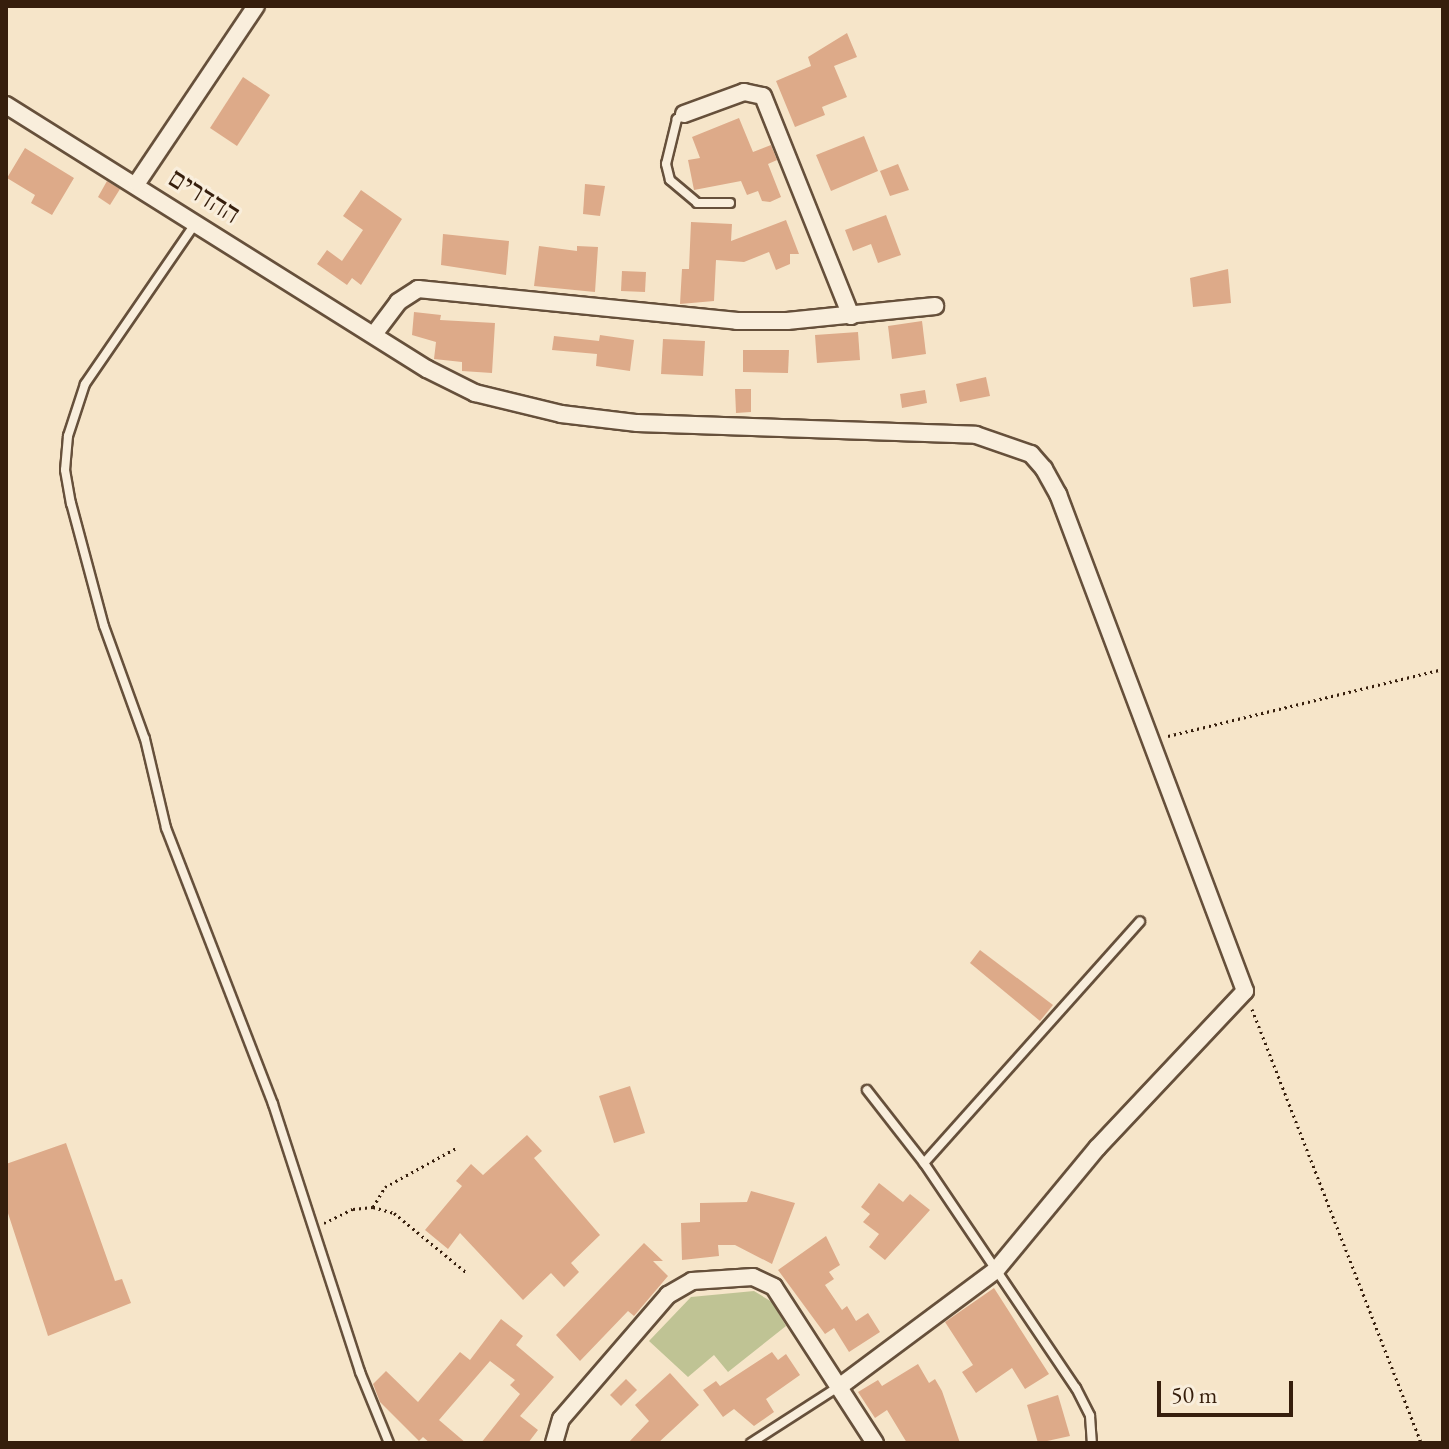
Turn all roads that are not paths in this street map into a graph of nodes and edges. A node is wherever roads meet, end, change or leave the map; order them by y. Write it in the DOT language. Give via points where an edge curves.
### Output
graph roads {
  1 [pos="256,6"];
  2 [pos="6,105"];
  3 [pos="684,114"];
  4 [pos="137,183"];
  5 [pos="730,203"];
  6 [pos="197,220"];
  7 [pos="935,306"];
  8 [pos="851,316"];
  9 [pos="375,333"];
  10 [pos="1140,921"];
  11 [pos="867,1090"];
  12 [pos="924,1163"];
  13 [pos="996,1270"];
  14 [pos="839,1387"];
  15 [pos="389,1443"];
  16 [pos="554,1443"];
  17 [pos="751,1443"];
  18 [pos="875,1443"];
  19 [pos="1092,1443"];
  1 -- 4 [label="street"];
  2 -- 4 [label="street, ההדרים"];
  3 -- 5 [label="lane" via="677,119 666,164 670,180 697,203"];
  3 -- 8 [label="street" via="744,92 763,96"];
  4 -- 6 [label="street, ההדרים"];
  6 -- 9 [label="street, ההדרים"];
  6 -- 15 [label="lane" via="85,384 68,436 65,470 104,626 136,708 166,828 273,1104"];
  7 -- 8 [label="street"];
  8 -- 9 [label="street" via="787,321 680,318 418,289 398,302"];
  9 -- 13 [label="street, ההדרים" via="427,369 475,393 561,414 710,428 976,435 1031,454 1058,494 1245,991 1097,1148"];
  10 -- 12 [label="lane"];
  11 -- 12 [label="lane"];
  12 -- 13 [label="lane"];
  13 -- 14 [label="street"];
  13 -- 19 [label="lane" via="1085,1403"];
  14 -- 16 [label="street" via="774,1287 753,1277 703,1278 668,1295 561,1419"];
  14 -- 17 [label="lane"];
  14 -- 18 [label="street"];
}
